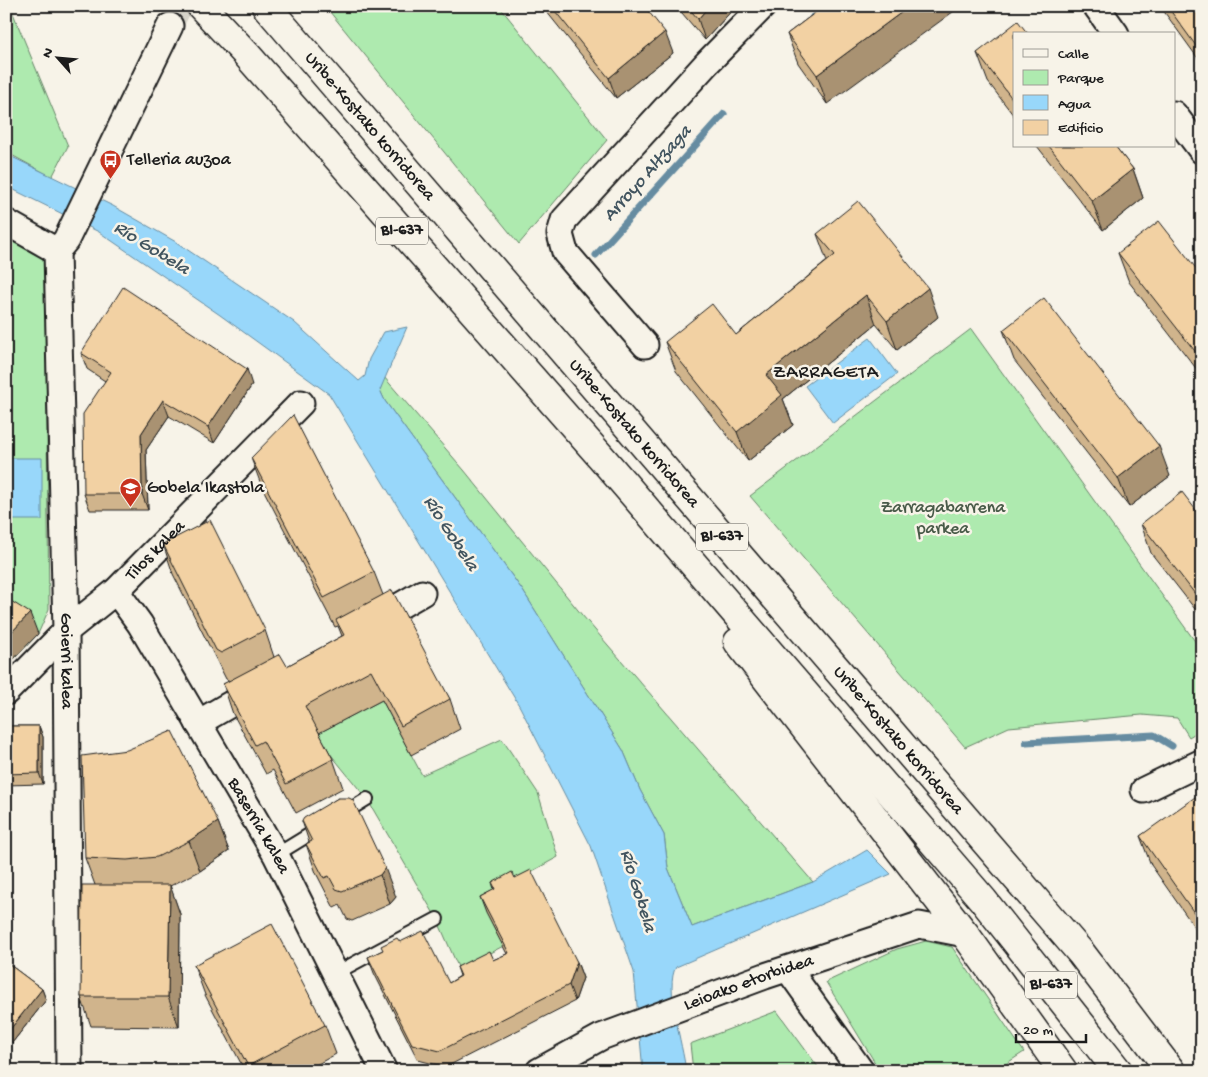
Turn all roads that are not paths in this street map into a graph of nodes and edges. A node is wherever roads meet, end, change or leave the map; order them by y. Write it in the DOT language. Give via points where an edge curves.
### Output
graph roads {
  1 [pos="200,6"];
  2 [pos="764,6"];
  3 [pos="1096,6"];
  4 [pos="267,7"];
  5 [pos="170,26"];
  6 [pos="1115,32"];
  7 [pos="1176,117"];
  8 [pos="1202,151"];
  9 [pos="6,222"];
  10 [pos="62,246"];
  11 [pos="645,345"];
  12 [pos="301,403"];
  13 [pos="602,458"];
  14 [pos="116,592"];
  15 [pos="422,593"];
  16 [pos="66,630"];
  17 [pos="353,633"];
  18 [pos="276,678"];
  19 [pos="6,692"];
  20 [pos="198,723"];
  21 [pos="1202,762"];
  22 [pos="1144,790"];
  23 [pos="367,799"];
  24 [pos="276,855"];
  25 [pos="437,920"];
  26 [pos="965,934"];
  27 [pos="788,968"];
  28 [pos="336,973"];
  29 [pos="69,1071"];
  30 [pos="384,1071"];
  31 [pos="539,1071"];
  32 [pos="860,1071"];
  33 [pos="1062,1071"];
  34 [pos="1118,1071"];
  35 [pos="1171,1071"];
  1 -- 13 [label="main road, BI-637" via="247,54"];
  2 -- 11 [label="street" via="707,63 564,220 560,234 565,252"];
  3 -- 6 [label="street"];
  4 -- 35 [label="main road, Uribe-Kostako korridorea / BI-637" via="1082,953"];
  5 -- 10 [label="street"];
  7 -- 8 [label="street"];
  9 -- 10 [label="street"];
  10 -- 16 [label="street, Goierri kalea"];
  12 -- 14 [label="street, Tilos kalea"];
  13 -- 26 [label="main road" via="756,665"];
  13 -- 34 [label="main road, BI-637" via="983,900"];
  14 -- 16 [label="street, Tilos kalea"];
  14 -- 20 [label="street, Baserria kalea" via="140,624"];
  15 -- 17 [label="street"];
  16 -- 19 [label="street, Tilos kalea"];
  16 -- 29 [label="street, Goierri kalea"];
  18 -- 20 [label="street"];
  20 -- 24 [label="street, Baserria kalea"];
  21 -- 22 [label="street"];
  23 -- 24 [label="lane"];
  24 -- 28 [label="street, Baserria kalea"];
  25 -- 28 [label="lane"];
  26 -- 27 [label="street, Leioako etorbidea" via="919,925"];
  26 -- 33 [label="main road"];
  27 -- 31 [label="street, Leioako etorbidea" via="601,1037"];
  27 -- 32 [label="street"];
  28 -- 30 [label="street, Baserria kalea"];
}
